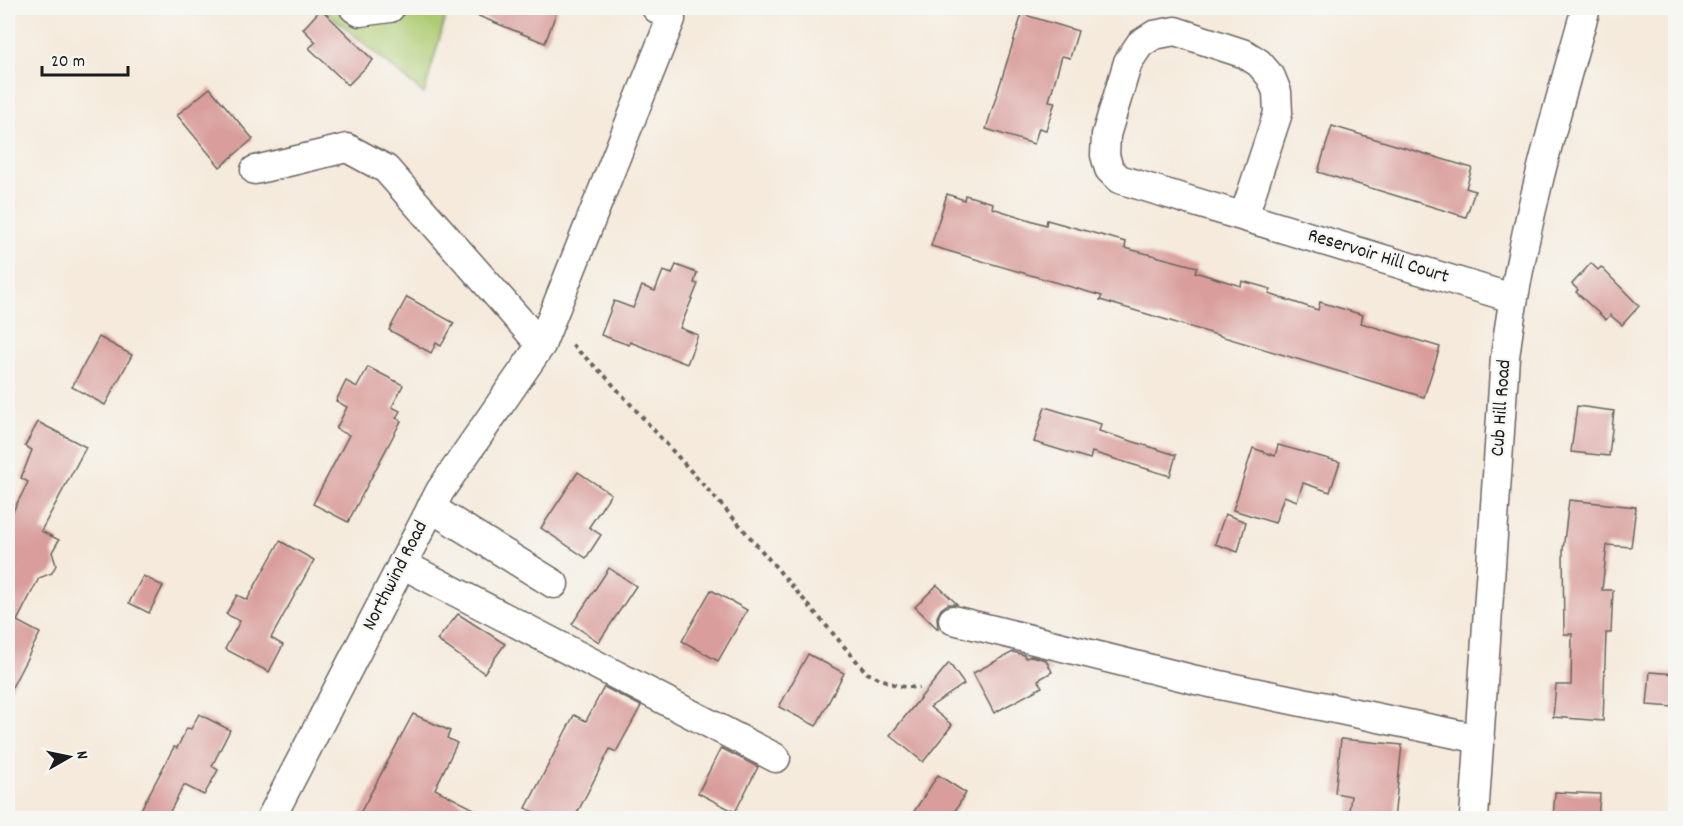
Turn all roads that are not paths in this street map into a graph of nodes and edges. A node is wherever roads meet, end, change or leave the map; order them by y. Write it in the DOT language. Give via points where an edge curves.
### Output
graph roads {
  1 [pos="354,8"];
  2 [pos="390,8"];
  3 [pos="656,8"];
  4 [pos="1586,8"];
  5 [pos="255,170"];
  6 [pos="1245,216"];
  7 [pos="1512,298"];
  8 [pos="541,345"];
  9 [pos="431,508"];
  10 [pos="402,564"];
  11 [pos="554,584"];
  12 [pos="953,620"];
  13 [pos="1480,739"];
  14 [pos="776,758"];
  15 [pos="271,819"];
  16 [pos="1474,819"];
  1 -- 2 [label="street" via="360,12"];
  3 -- 8 [label="street, Northwind Road" via="671,19"];
  4 -- 7 [label="street, Cub Hill Road" via="1535,188"];
  5 -- 8 [label="street" via="347,148 386,169"];
  6 -- 6 [label="street, Reservoir Hill Court" via="1278,113 1277,92 1271,77 1245,54 1175,31 1154,35 1140,44 1128,62 1106,135 1109,169 1119,179"];
  6 -- 7 [label="street, Reservoir Hill Court"];
  7 -- 13 [label="street, Cub Hill Road"];
  8 -- 9 [label="street, Northwind Road"];
  9 -- 10 [label="street, Northwind Road"];
  9 -- 11 [label="street"];
  10 -- 14 [label="street"];
  10 -- 15 [label="street, Northwind Road"];
  12 -- 13 [label="street" via="1196,680"];
  13 -- 16 [label="street, Cub Hill Road"];
}
